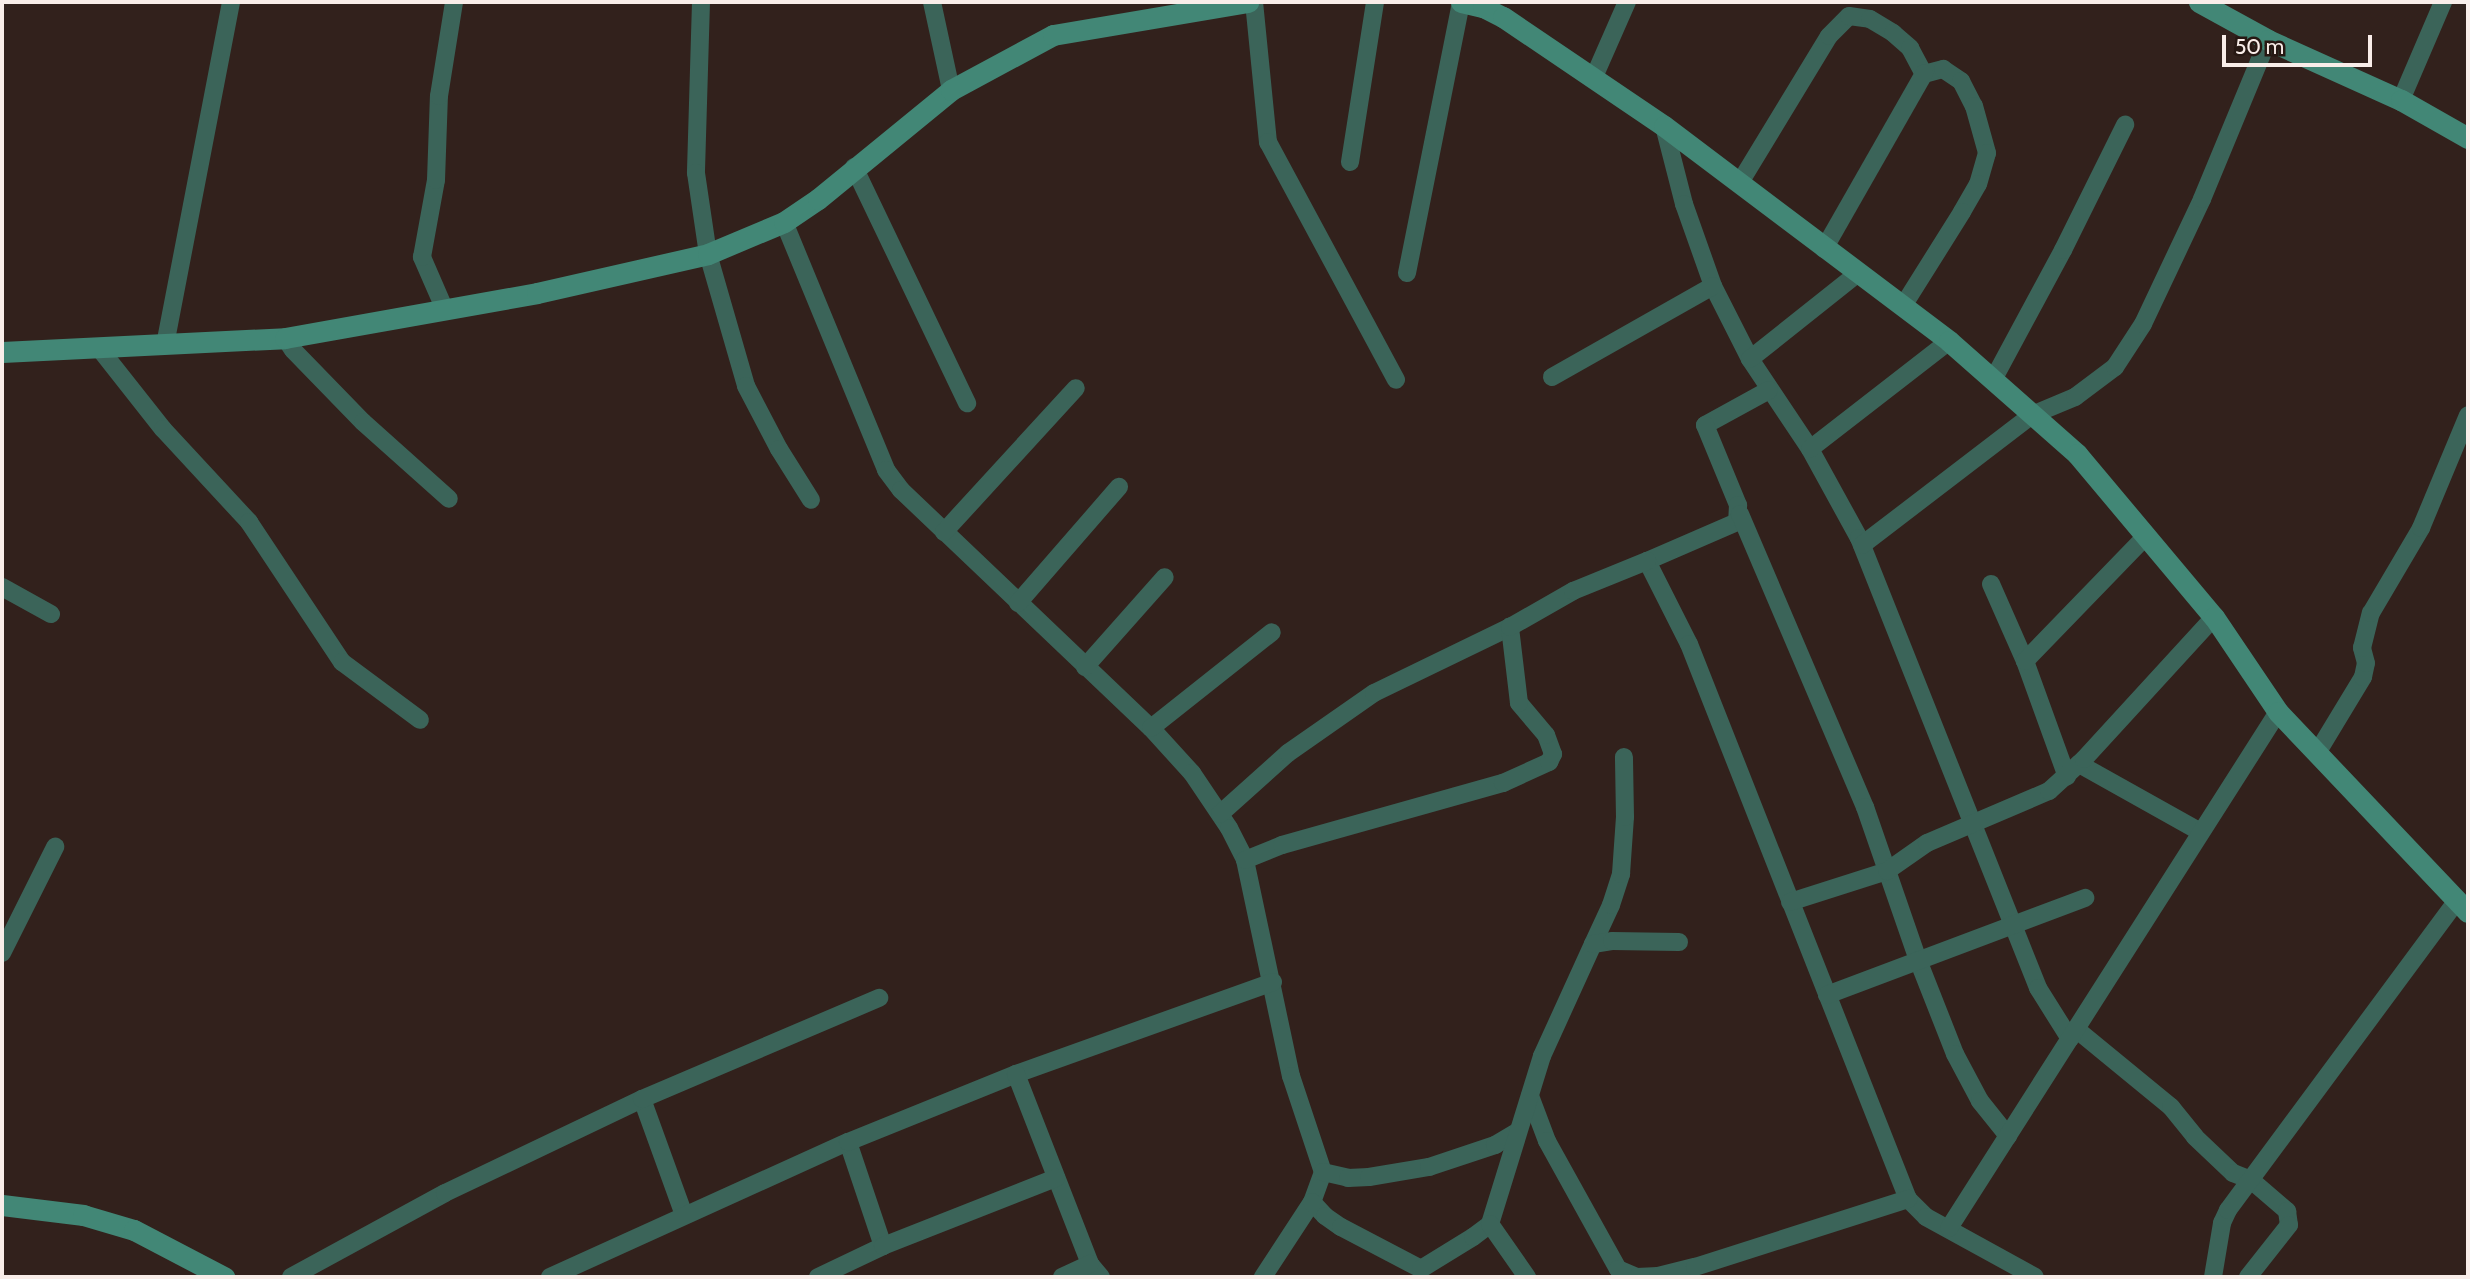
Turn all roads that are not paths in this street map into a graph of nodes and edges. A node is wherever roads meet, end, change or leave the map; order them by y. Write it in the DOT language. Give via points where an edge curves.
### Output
graph roads {
  1 [pos="231,2"];
  2 [pos="454,2"];
  3 [pos="701,2"];
  4 [pos="932,2"];
  5 [pos="1248,2"];
  6 [pos="1254,2"];
  7 [pos="1376,2"];
  8 [pos="1461,2"];
  9 [pos="1627,2"];
  10 [pos="2199,2"];
  11 [pos="2443,2"];
  12 [pos="2221,8"];
  13 [pos="2268,40"];
  14 [pos="1924,74"];
  15 [pos="1594,77"];
  16 [pos="951,90"];
  17 [pos="2401,100"];
  18 [pos="2124,125"];
  19 [pos="1664,126"];
  20 [pos="2468,138"];
  21 [pos="1350,162"];
  22 [pos="853,167"];
  23 [pos="1739,184"];
  24 [pos="784,222"];
  25 [pos="1824,249"];
  26 [pos="708,254"];
  27 [pos="1407,273"];
  28 [pos="1857,274"];
  29 [pos="1713,286"];
  30 [pos="1903,306"];
  31 [pos="445,310"];
  32 [pos="285,338"];
  33 [pos="1949,341"];
  34 [pos="165,345"];
  35 [pos="99,348"];
  36 [pos="2,352"];
  37 [pos="1749,359"];
  38 [pos="1552,377"];
  39 [pos="1395,380"];
  40 [pos="1993,380"];
  41 [pos="1076,388"];
  42 [pos="1769,390"];
  43 [pos="967,403"];
  44 [pos="2032,415"];
  45 [pos="2468,415"];
  46 [pos="1810,449"];
  47 [pos="1119,487"];
  48 [pos="449,499"];
  49 [pos="811,500"];
  50 [pos="1740,514"];
  51 [pos="944,533"];
  52 [pos="2147,535"];
  53 [pos="1862,545"];
  54 [pos="1647,561"];
  55 [pos="1165,577"];
  56 [pos="1991,584"];
  57 [pos="2,587"];
  58 [pos="1018,603"];
  59 [pos="51,614"];
  60 [pos="2214,617"];
  61 [pos="1510,627"];
  62 [pos="1272,632"];
  63 [pos="2025,661"];
  64 [pos="1085,667"];
  65 [pos="2278,712"];
  66 [pos="420,720"];
  67 [pos="1151,728"];
  68 [pos="2317,753"];
  69 [pos="1624,757"];
  70 [pos="2073,771"];
  71 [pos="1220,814"];
  72 [pos="1974,823"];
  73 [pos="2199,831"];
  74 [pos="55,847"];
  75 [pos="1245,860"];
  76 [pos="1887,871"];
  77 [pos="2085,898"];
  78 [pos="1790,902"];
  79 [pos="2462,907"];
  80 [pos="2013,923"];
  81 [pos="1679,942"];
  82 [pos="1593,944"];
  83 [pos="2,953"];
  84 [pos="1918,960"];
  85 [pos="1273,982"];
  86 [pos="1827,995"];
  87 [pos="879,998"];
  88 [pos="2073,1034"];
  89 [pos="1016,1074"];
  90 [pos="1530,1096"];
  91 [pos="642,1099"];
  92 [pos="1518,1131"];
  93 [pos="2008,1136"];
  94 [pos="848,1142"];
  95 [pos="1323,1172"];
  96 [pos="1056,1178"];
  97 [pos="2251,1180"];
  98 [pos="1908,1199"];
  99 [pos="1312,1202"];
  100 [pos="2,1205"];
  101 [pos="684,1215"];
  102 [pos="1490,1224"];
  103 [pos="1949,1228"];
  104 [pos="883,1246"];
  105 [pos="201,1271"];
  106 [pos="1096,1271"];
  107 [pos="1427,1273"];
  108 [pos="224,1277"];
  109 [pos="291,1277"];
  110 [pos="550,1277"];
  111 [pos="818,1277"];
  112 [pos="1062,1277"];
  113 [pos="1263,1277"];
  114 [pos="1527,1277"];
  115 [pos="2035,1277"];
  116 [pos="2213,1277"];
  117 [pos="2248,1277"];
  1 -- 34 [label="street"];
  2 -- 31 [label="street" via="439,96 436,180 422,257"];
  3 -- 26 [label="street" via="696,173"];
  4 -- 16 [label="street"];
  5 -- 16 [label="street" via="1053,35"];
  6 -- 39 [label="street" via="1268,142"];
  7 -- 21 [label="street"];
  8 -- 15 [label="street" via="1503,17"];
  8 -- 27 [label="street"];
  9 -- 15 [label="street"];
  10 -- 12 [label="street"];
  11 -- 17 [label="street"];
  12 -- 13 [label="street"];
  13 -- 17 [label="street"];
  13 -- 44 [label="street" via="2202,199 2128,350 2115,367 2075,397"];
  14 -- 23 [label="street" via="1910,48 1893,33 1870,19 1849,16 1829,36"];
  14 -- 25 [label="street"];
  14 -- 30 [label="street" via="1944,69 1961,81 1974,106 1987,153 1978,184"];
  15 -- 19 [label="street"];
  16 -- 22 [label="street"];
  17 -- 20 [label="street"];
  18 -- 40 [label="street"];
  19 -- 23 [label="street"];
  19 -- 29 [label="street" via="1684,204"];
  22 -- 24 [label="street"];
  22 -- 43 [label="street"];
  23 -- 25 [label="street"];
  24 -- 26 [label="street"];
  24 -- 51 [label="street" via="886,470"];
  25 -- 28 [label="street"];
  26 -- 31 [label="street"];
  26 -- 49 [label="street" via="746,386"];
  28 -- 30 [label="street"];
  28 -- 37 [label="street"];
  29 -- 37 [label="street"];
  29 -- 38 [label="street"];
  30 -- 33 [label="street"];
  31 -- 32 [label="street"];
  32 -- 34 [label="street"];
  32 -- 48 [label="street" via="363,422"];
  33 -- 40 [label="street"];
  33 -- 46 [label="street"];
  34 -- 35 [label="street"];
  35 -- 36 [label="street"];
  35 -- 66 [label="street" via="163,429 249,522 342,662"];
  37 -- 42 [label="street"];
  40 -- 44 [label="street"];
  41 -- 51 [label="street"];
  42 -- 46 [label="street"];
  42 -- 50 [label="street" via="1705,425"];
  44 -- 52 [label="street" via="2077,454"];
  44 -- 53 [label="street"];
  45 -- 68 [label="street" via="2421,528 2371,613 2362,648 2363,677"];
  46 -- 53 [label="street"];
  47 -- 58 [label="street"];
  50 -- 54 [label="street" via="1737,523"];
  50 -- 76 [label="street" via="1865,807"];
  51 -- 58 [label="street"];
  52 -- 60 [label="street"];
  52 -- 63 [label="street"];
  53 -- 72 [label="street"];
  54 -- 61 [label="street" via="1573,591"];
  54 -- 78 [label="street" via="1689,644"];
  55 -- 64 [label="street"];
  56 -- 63 [label="street"];
  57 -- 59 [label="street"];
  58 -- 64 [label="street"];
  60 -- 65 [label="street"];
  60 -- 70 [label="street"];
  61 -- 71 [label="street" via="1374,693 1288,753"];
  61 -- 75 [label="street" via="1519,703 1546,735 1553,754 1549,762 1503,783 1282,845"];
  62 -- 67 [label="street"];
  63 -- 70 [label="street"];
  64 -- 67 [label="street"];
  65 -- 68 [label="street"];
  65 -- 73 [label="street"];
  67 -- 71 [label="street" via="1192,773"];
  68 -- 79 [label="street"];
  69 -- 82 [label="street" via="1621,874"];
  70 -- 72 [label="street" via="2049,791"];
  70 -- 73 [label="street"];
  71 -- 75 [label="street"];
  72 -- 76 [label="street" via="1927,843"];
  72 -- 80 [label="street"];
  73 -- 88 [label="street"];
  74 -- 83 [label="street"];
  75 -- 85 [label="street"];
  76 -- 78 [label="street"];
  76 -- 84 [label="street"];
  77 -- 80 [label="street"];
  78 -- 86 [label="street"];
  79 -- 97 [label="street"];
  80 -- 84 [label="street"];
  80 -- 88 [label="street" via="2038,988"];
  81 -- 82 [label="street"];
  82 -- 90 [label="street" via="1542,1056"];
  84 -- 86 [label="street"];
  84 -- 93 [label="street" via="1965,1077"];
  85 -- 89 [label="street"];
  85 -- 95 [label="street" via="1291,1076"];
  86 -- 98 [label="street"];
  87 -- 91 [label="street"];
  88 -- 93 [label="street"];
  88 -- 97 [label="street" via="2171,1107 2233,1173"];
  89 -- 94 [label="street"];
  89 -- 96 [label="street"];
  90 -- 92 [label="street"];
  90 -- 98 [label="street" via="1547,1141 1618,1269 1637,1277 1695,1267"];
  91 -- 101 [label="street"];
  91 -- 109 [label="street" via="445,1193"];
  92 -- 95 [label="street" via="1495,1145 1429,1167 1348,1178"];
  92 -- 102 [label="street"];
  93 -- 103 [label="street"];
  94 -- 101 [label="street"];
  94 -- 104 [label="street"];
  95 -- 99 [label="street"];
  96 -- 104 [label="street"];
  96 -- 106 [label="street"];
  97 -- 116 [label="street" via="2222,1223"];
  97 -- 117 [label="street" via="2287,1212 2289,1225"];
  98 -- 103 [label="street" via="1926,1217"];
  99 -- 107 [label="street" via="1341,1227"];
  99 -- 113 [label="street"];
  100 -- 105 [label="street" via="83,1215 134,1230"];
  101 -- 110 [label="street"];
  102 -- 107 [label="street"];
  102 -- 114 [label="street"];
  103 -- 115 [label="street"];
  104 -- 111 [label="street"];
  105 -- 108 [label="street"];
  106 -- 112 [label="street"];
}
